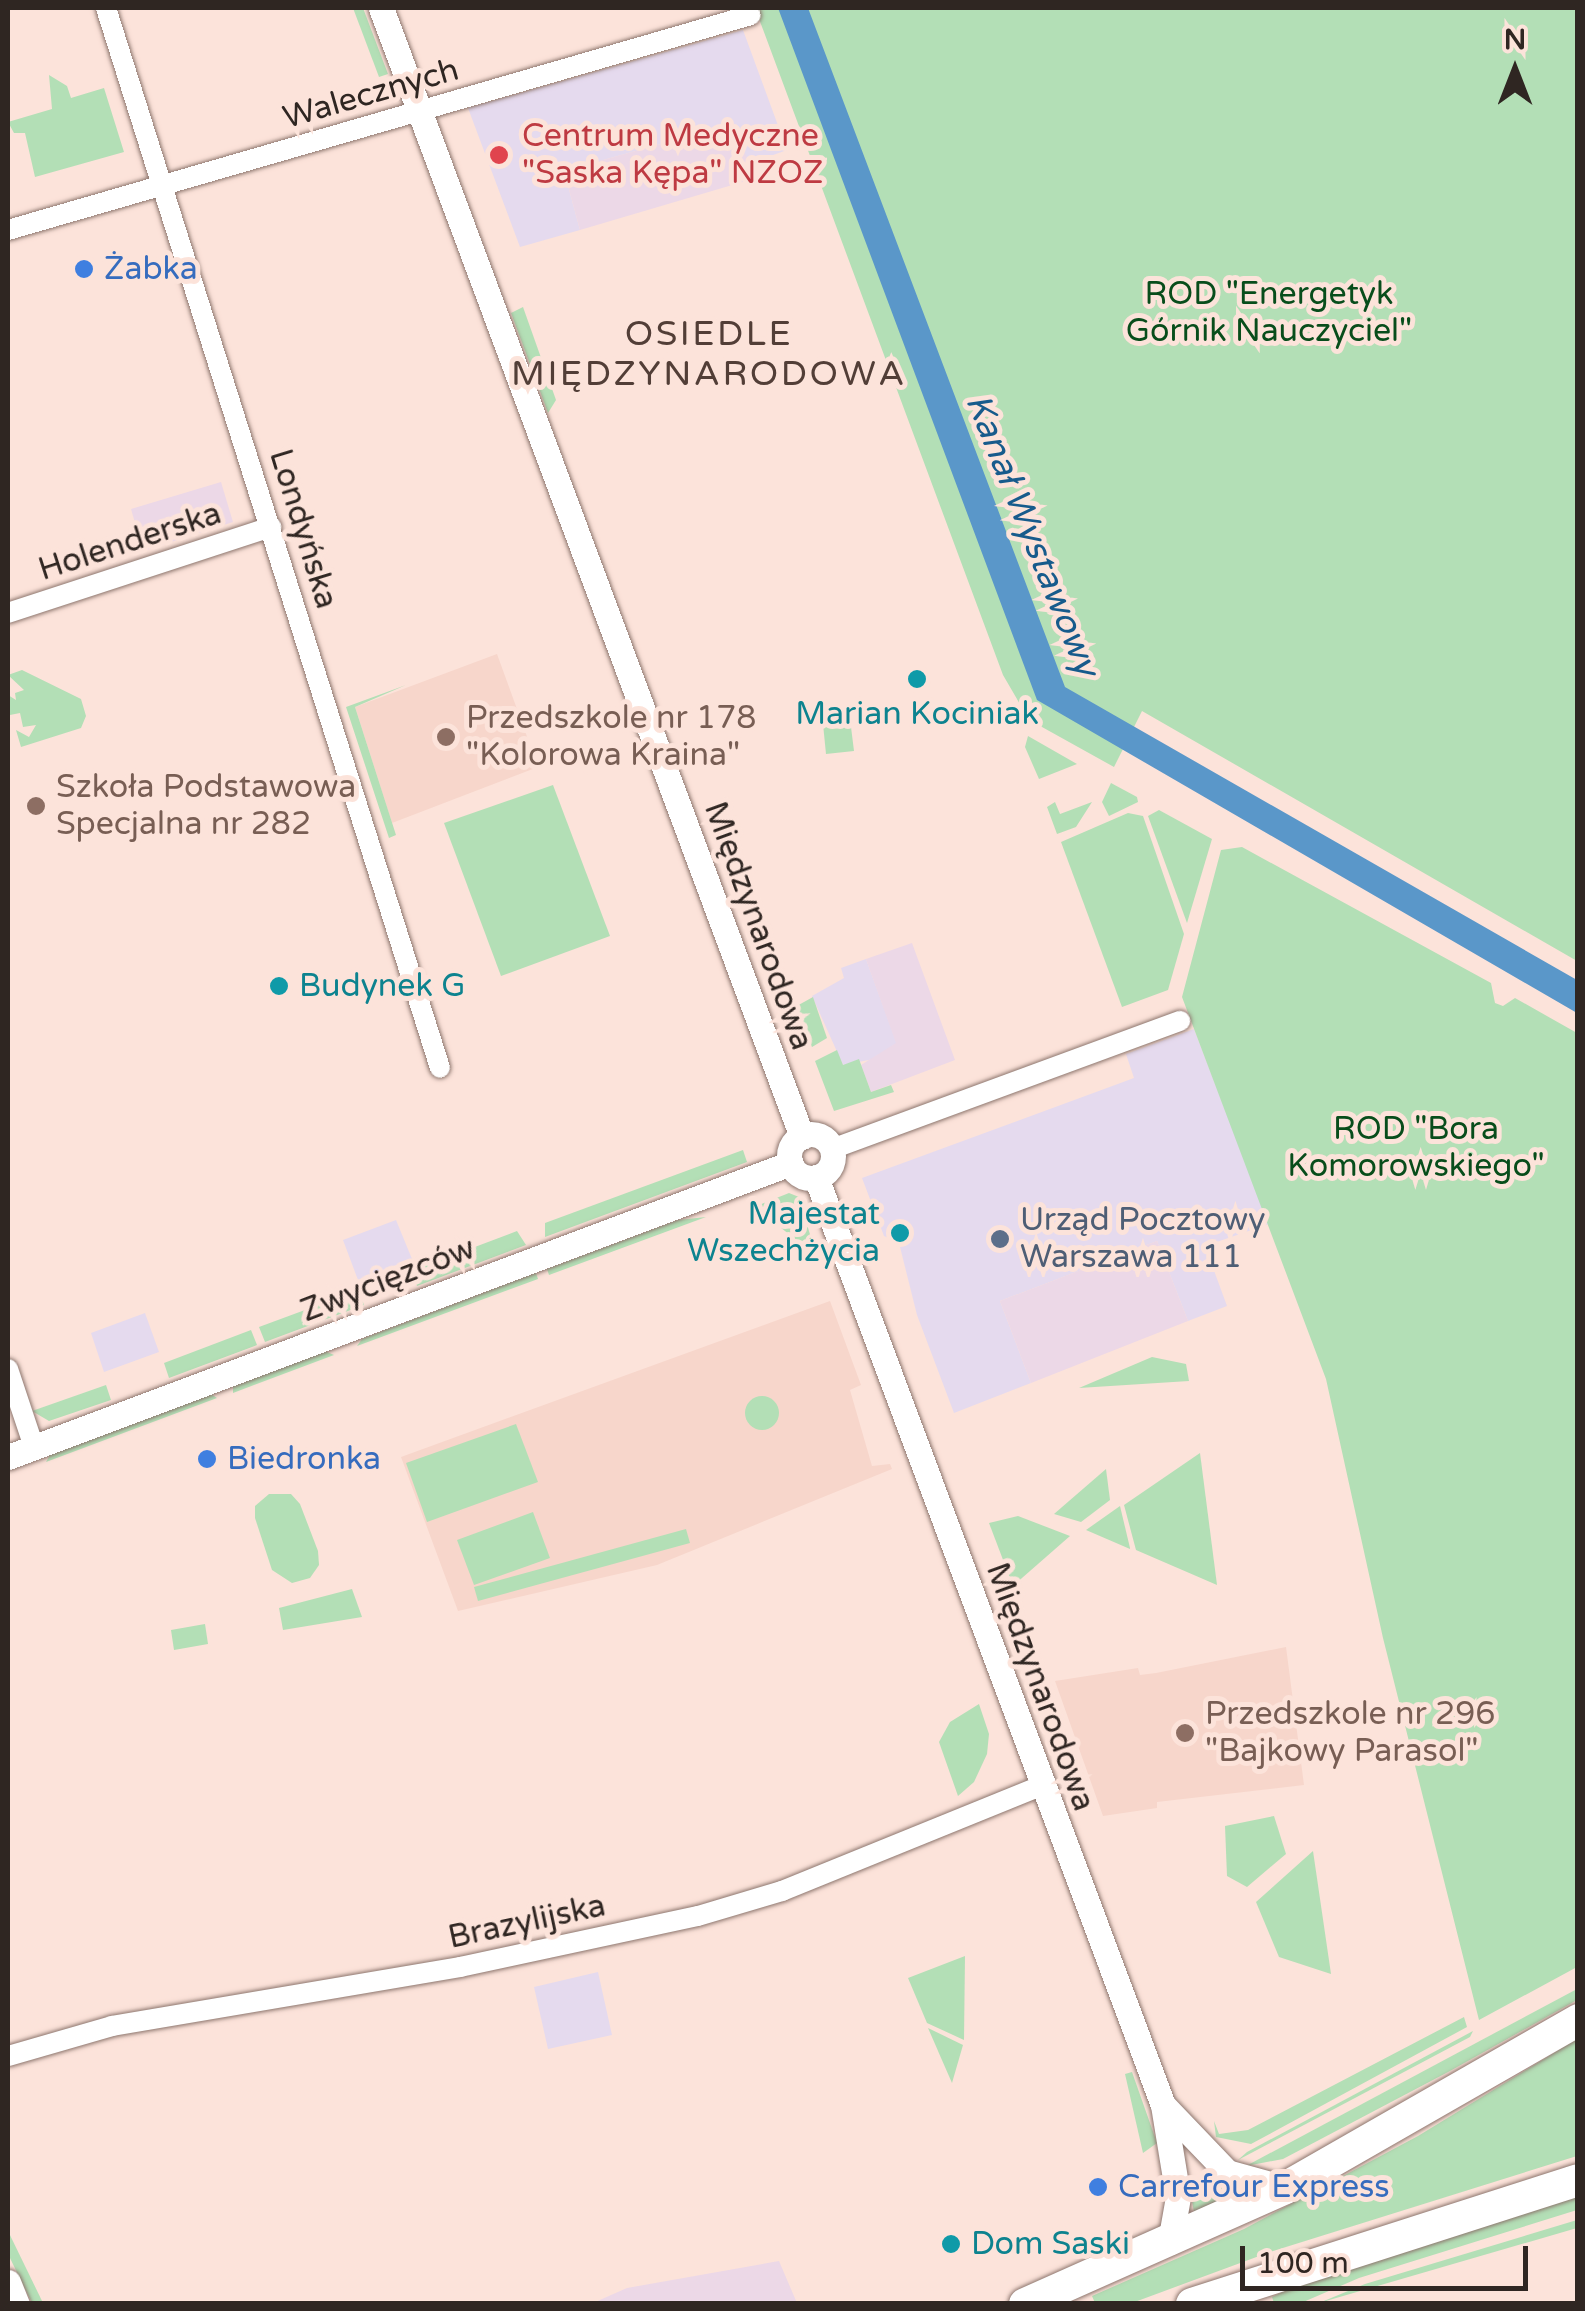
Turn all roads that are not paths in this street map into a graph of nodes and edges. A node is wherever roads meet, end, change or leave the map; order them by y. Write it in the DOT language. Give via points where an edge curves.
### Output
graph roads {
  1 [pos="106,8"];
  2 [pos="380,8"];
  3 [pos="750,16"];
  4 [pos="419,112"];
  5 [pos="163,186"];
  6 [pos="8,230"];
  7 [pos="271,527"];
  8 [pos="8,610"];
  9 [pos="1180,1021"];
  10 [pos="440,1068"];
  11 [pos="802,1136"];
  12 [pos="832,1149"];
  13 [pos="791,1163"];
  14 [pos="816,1177"];
  15 [pos="8,1369"];
  16 [pos="34,1447"];
  17 [pos="8,1457"];
  18 [pos="1041,1786"];
  19 [pos="1578,2020"];
  20 [pos="8,2056"];
  21 [pos="1163,2105"];
  22 [pos="1578,2180"];
  23 [pos="1284,2188"];
  24 [pos="1170,2242"];
  25 [pos="8,2282"];
  26 [pos="17,2304"];
  27 [pos="1025,2304"];
  28 [pos="1192,2304"];
  1 -- 5 [label="street, Londyńska"];
  2 -- 4 [label="street, Międzynarodowa"];
  3 -- 4 [label="street, Walecznych"];
  4 -- 5 [label="street, Walecznych"];
  4 -- 11 [label="street, Międzynarodowa"];
  5 -- 6 [label="street, Walecznych"];
  5 -- 7 [label="street, Londyńska"];
  7 -- 8 [label="street, Holenderska"];
  7 -- 10 [label="street, Londyńska"];
  9 -- 12 [label="street"];
  11 -- 12 [label="street" via="823,1137"];
  11 -- 13 [label="street" via="792,1146"];
  12 -- 14 [label="street" via="831,1166"];
  13 -- 14 [label="street" via="802,1176"];
  13 -- 16 [label="street, Zwycięzców"];
  14 -- 18 [label="street, Międzynarodowa"];
  15 -- 16 [label="street"];
  16 -- 17 [label="street, Zwycięzców"];
  18 -- 20 [label="street, Brazylijska" via="782,1891 698,1916 460,1968 112,2026"];
  18 -- 21 [label="street, Międzynarodowa"];
  19 -- 23 [label="main road"];
  21 -- 23 [label="street, Międzynarodowa" via="1227,2172"];
  21 -- 24 [label="street, Międzynarodowa" via="1178,2197"];
  22 -- 28 [label="main road"];
  23 -- 24 [label="main road"];
  24 -- 27 [label="main road"];
  25 -- 26 [label="street"];
}
